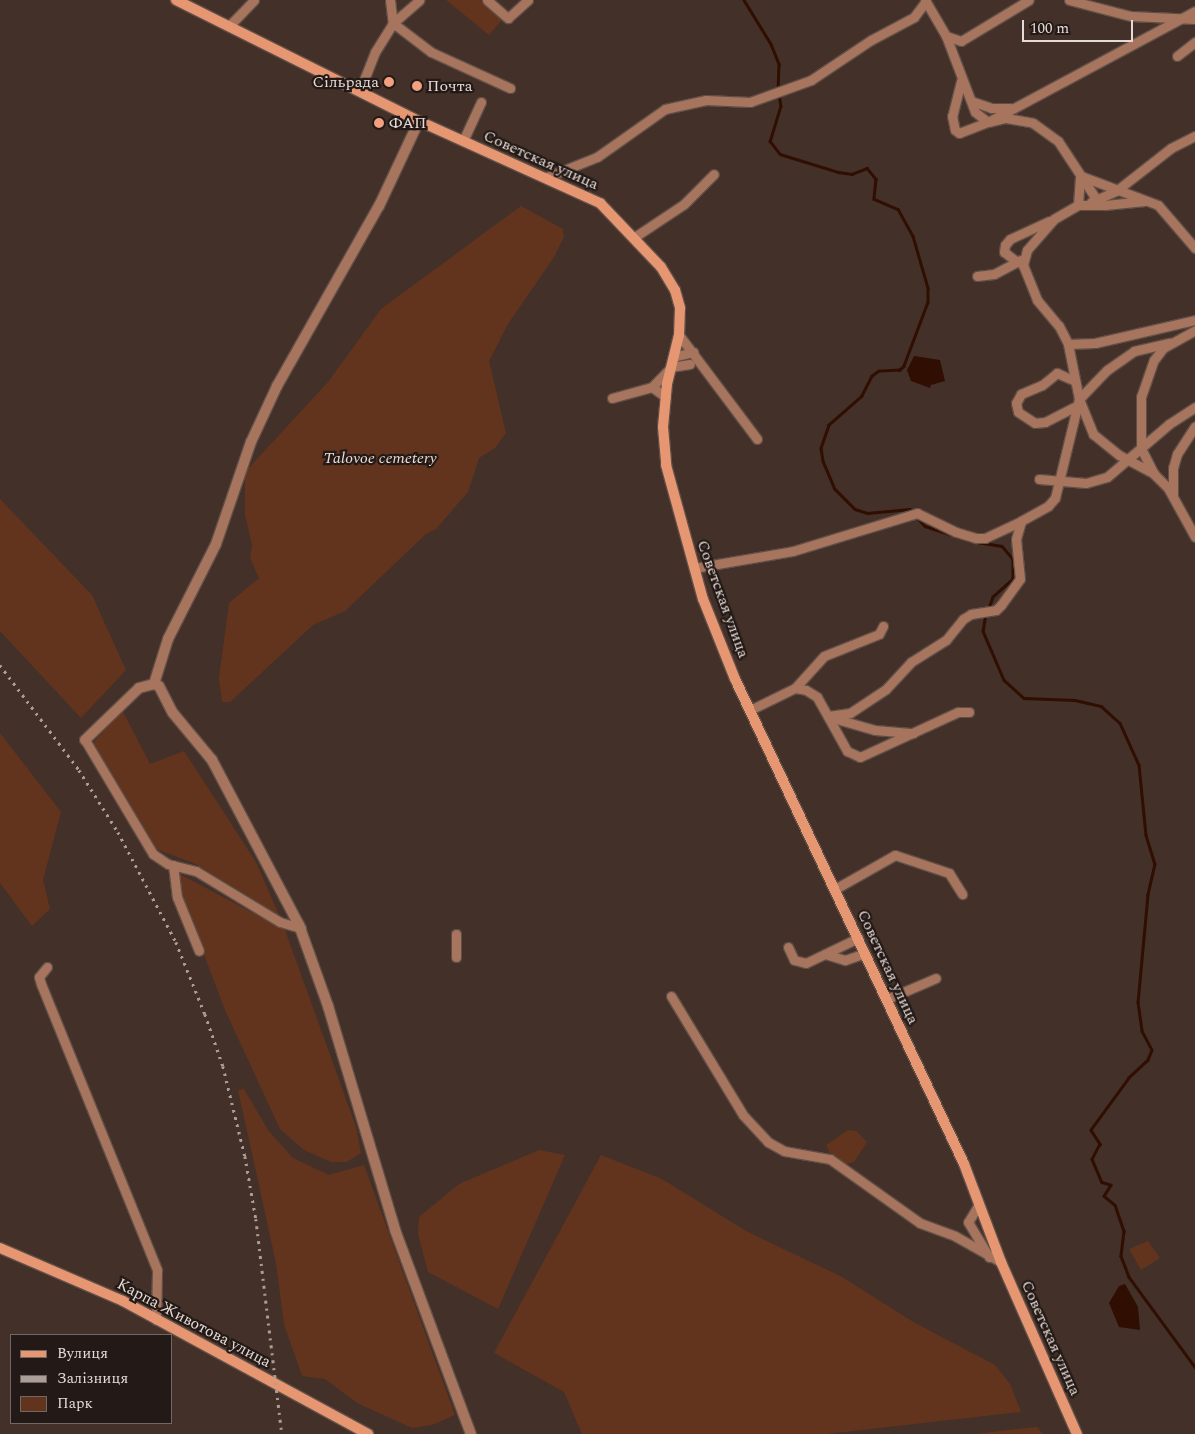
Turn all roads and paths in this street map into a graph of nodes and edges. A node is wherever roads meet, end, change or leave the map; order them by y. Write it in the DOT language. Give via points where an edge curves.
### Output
graph roads {
  1 [pos="176,0"];
  2 [pos="254,0"];
  3 [pos="390,0"];
  4 [pos="419,0"];
  5 [pos="487,0"];
  6 [pos="528,0"];
  7 [pos="926,0"];
  8 [pos="1029,0"];
  9 [pos="1069,0"];
  10 [pos="1195,11"];
  11 [pos="914,17"];
  12 [pos="935,18"];
  13 [pos="1182,18"];
  14 [pos="1195,19"];
  15 [pos="393,23"];
  16 [pos="229,26"];
  17 [pos="946,36"];
  18 [pos="1195,42"];
  19 [pos="1177,56"];
  20 [pos="961,81"];
  21 [pos="510,88"];
  22 [pos="360,90"];
  23 [pos="971,101"];
  24 [pos="481,102"];
  25 [pos="1010,108"];
  26 [pos="419,121"];
  27 [pos="988,122"];
  28 [pos="1195,136"];
  29 [pos="463,141"];
  30 [pos="714,174"];
  31 [pos="1080,176"];
  32 [pos="547,177"];
  33 [pos="1116,191"];
  34 [pos="1145,200"];
  35 [pos="1092,201"];
  36 [pos="1078,205"];
  37 [pos="1054,219"];
  38 [pos="634,238"];
  39 [pos="1195,248"];
  40 [pos="1020,260"];
  41 [pos="977,276"];
  42 [pos="1195,320"];
  43 [pos="1195,330"];
  44 [pos="679,335"];
  45 [pos="1170,343"];
  46 [pos="1068,344"];
  47 [pos="693,352"];
  48 [pos="672,362"];
  49 [pos="690,364"];
  50 [pos="1075,381"];
  51 [pos="652,388"];
  52 [pos="666,397"];
  53 [pos="612,398"];
  54 [pos="1078,402"];
  55 [pos="1195,407"];
  56 [pos="1195,426"];
  57 [pos="757,439"];
  58 [pos="1141,448"];
  59 [pos="1126,460"];
  60 [pos="1154,474"];
  61 [pos="1039,479"];
  62 [pos="1059,482"];
  63 [pos="1173,495"];
  64 [pos="1021,521"];
  65 [pos="1195,537"];
  66 [pos="694,568"];
  67 [pos="883,626"];
  68 [pos="154,684"];
  69 [pos="795,688"];
  70 [pos="750,710"];
  71 [pos="969,712"];
  72 [pos="828,716"];
  73 [pos="917,732"];
  74 [pos="85,740"];
  75 [pos="173,865"];
  76 [pos="835,888"];
  77 [pos="962,894"];
  78 [pos="301,928"];
  79 [pos="456,934"];
  80 [pos="858,938"];
  81 [pos="788,947"];
  82 [pos="199,951"];
  83 [pos="866,953"];
  84 [pos="825,954"];
  85 [pos="456,957"];
  86 [pos="47,967"];
  87 [pos="936,978"];
  88 [pos="671,996"];
  89 [pos="887,999"];
  90 [pos="979,1204"];
  91 [pos="972,1229"];
  92 [pos="959,1238"];
  93 [pos="0,1248"];
  94 [pos="989,1257"];
  95 [pos="1001,1262"];
  96 [pos="156,1320"];
  97 [pos="368,1434"];
  98 [pos="471,1434"];
  99 [pos="1077,1434"];
  1 -- 16 [label="main road, Советская улица"];
  2 -- 16 [label="street"];
  3 -- 15 [label="street"];
  4 -- 15 [label="street"];
  5 -- 6 [label="street" via="508,18"];
  7 -- 11 [label="street"];
  7 -- 12 [label="street"];
  8 -- 17 [label="street" via="961,41"];
  9 -- 13 [label="street" via="1131,16"];
  10 -- 13 [label="street"];
  11 -- 12 [label="street"];
  11 -- 32 [label="street" via="880,34 811,80 750,102 692,101 665,109 597,157"];
  12 -- 17 [label="street"];
  13 -- 14 [label="street"];
  13 -- 25 [label="street"];
  15 -- 21 [label="street" via="431,52"];
  15 -- 22 [label="street" via="375,52"];
  16 -- 22 [label="main road, Советская улица"];
  17 -- 20 [label="street"];
  18 -- 19 [label="street"];
  20 -- 23 [label="street"];
  20 -- 27 [label="street" via="952,116 955,130 966,132"];
  22 -- 26 [label="main road, Советская улица"];
  23 -- 25 [label="street" via="990,108"];
  23 -- 27 [label="street" via="975,112"];
  24 -- 29 [label="street"];
  25 -- 27 [label="street"];
  26 -- 29 [label="main road, Советская улица"];
  26 -- 68 [label="street" via="379,206 277,386 251,442 216,544 168,639"];
  27 -- 31 [label="street" via="1006,118 1033,123 1058,141"];
  28 -- 33 [label="street" via="1171,148"];
  29 -- 32 [label="main road, Советская улица"];
  30 -- 38 [label="street" via="684,204"];
  31 -- 33 [label="street"];
  31 -- 35 [label="street"];
  31 -- 36 [label="street"];
  32 -- 38 [label="main road, Советская улица" via="600,204"];
  33 -- 34 [label="street"];
  33 -- 35 [label="street"];
  34 -- 35 [label="street" via="1105,205"];
  34 -- 39 [label="street" via="1158,205"];
  35 -- 36 [label="street"];
  36 -- 37 [label="street"];
  37 -- 40 [label="street" via="1040,231"];
  37 -- 40 [label="street" via="1018,235 1005,245 1004,252"];
  38 -- 44 [label="main road, Советская улица" via="661,267 674,290 680,308"];
  40 -- 41 [label="street" via="994,274"];
  40 -- 46 [label="street" via="1036,300 1059,326"];
  42 -- 46 [label="street" via="1095,343"];
  43 -- 45 [label="street"];
  44 -- 47 [label="street"];
  44 -- 48 [label="main road, Советская улица"];
  45 -- 54 [label="street" via="1134,351 1107,370"];
  45 -- 58 [label="street" via="1154,360 1141,397"];
  46 -- 50 [label="street"];
  47 -- 48 [label="street"];
  47 -- 57 [label="street"];
  48 -- 49 [label="street"];
  48 -- 51 [label="street"];
  48 -- 52 [label="main road, Советская улица"];
  50 -- 54 [label="street"];
  50 -- 54 [label="street" via="1057,373 1042,385 1021,394 1016,403 1018,412 1035,423 1045,422"];
  51 -- 52 [label="street"];
  51 -- 53 [label="street"];
  52 -- 66 [label="main road, Советская улица" via="663,427 666,465"];
  54 -- 59 [label="street" via="1093,434"];
  54 -- 62 [label="street"];
  55 -- 58 [label="street"];
  56 -- 63 [label="street" via="1177,454 1173,468"];
  58 -- 59 [label="street"];
  58 -- 60 [label="street"];
  59 -- 60 [label="street"];
  59 -- 62 [label="street" via="1108,477 1086,483"];
  60 -- 63 [label="street"];
  61 -- 62 [label="street"];
  62 -- 64 [label="street" via="1048,506"];
  63 -- 65 [label="street"];
  64 -- 66 [label="street" via="990,536 976,538 915,515 793,551"];
  64 -- 72 [label="street" via="1016,539 1020,579 1001,605 963,619 946,640 911,662 886,688 850,713"];
  66 -- 70 [label="main road, Советская улица" via="718,636"];
  67 -- 69 [label="street" via="879,634 824,656"];
  68 -- 74 [label="street" via="139,688"];
  68 -- 78 [label="street" via="159,686 173,713 212,760"];
  69 -- 70 [label="street"];
  69 -- 72 [label="street" via="817,697"];
  70 -- 76 [label="main road, Советская улица"];
  71 -- 73 [label="street" via="958,712"];
  72 -- 73 [label="street" via="875,730"];
  72 -- 73 [label="street" via="851,755 860,757"];
  74 -- 75 [label="street" via="149,849"];
  75 -- 78 [label="street" via="196,870 280,922"];
  75 -- 82 [label="street" via="177,897"];
  76 -- 77 [label="street" via="895,855 949,873"];
  76 -- 80 [label="main road, Советская улица"];
  78 -- 98 [label="street" via="328,1006 395,1230"];
  79 -- 85 [label="street"];
  80 -- 83 [label="main road, Советская улица"];
  80 -- 84 [label="street"];
  81 -- 84 [label="street" via="799,963"];
  83 -- 84 [label="street" via="845,960"];
  83 -- 89 [label="main road, Советская улица"];
  86 -- 96 [label="street" via="40,977 41,984 157,1270"];
  87 -- 89 [label="street"];
  88 -- 92 [label="street" via="743,1116 768,1142 784,1151 830,1159 920,1222"];
  89 -- 90 [label="main road, Советская улица" via="964,1164"];
  90 -- 91 [label="street" via="968,1222"];
  90 -- 95 [label="main road, Советская улица"];
  91 -- 92 [label="street"];
  91 -- 94 [label="street"];
  92 -- 94 [label="street"];
  93 -- 96 [label="main road, Карпа Животова улица" via="123,1301"];
  94 -- 95 [label="street"];
  95 -- 99 [label="main road, Советская улица"];
  96 -- 97 [label="main road, Карпа Животова улица"];
}
